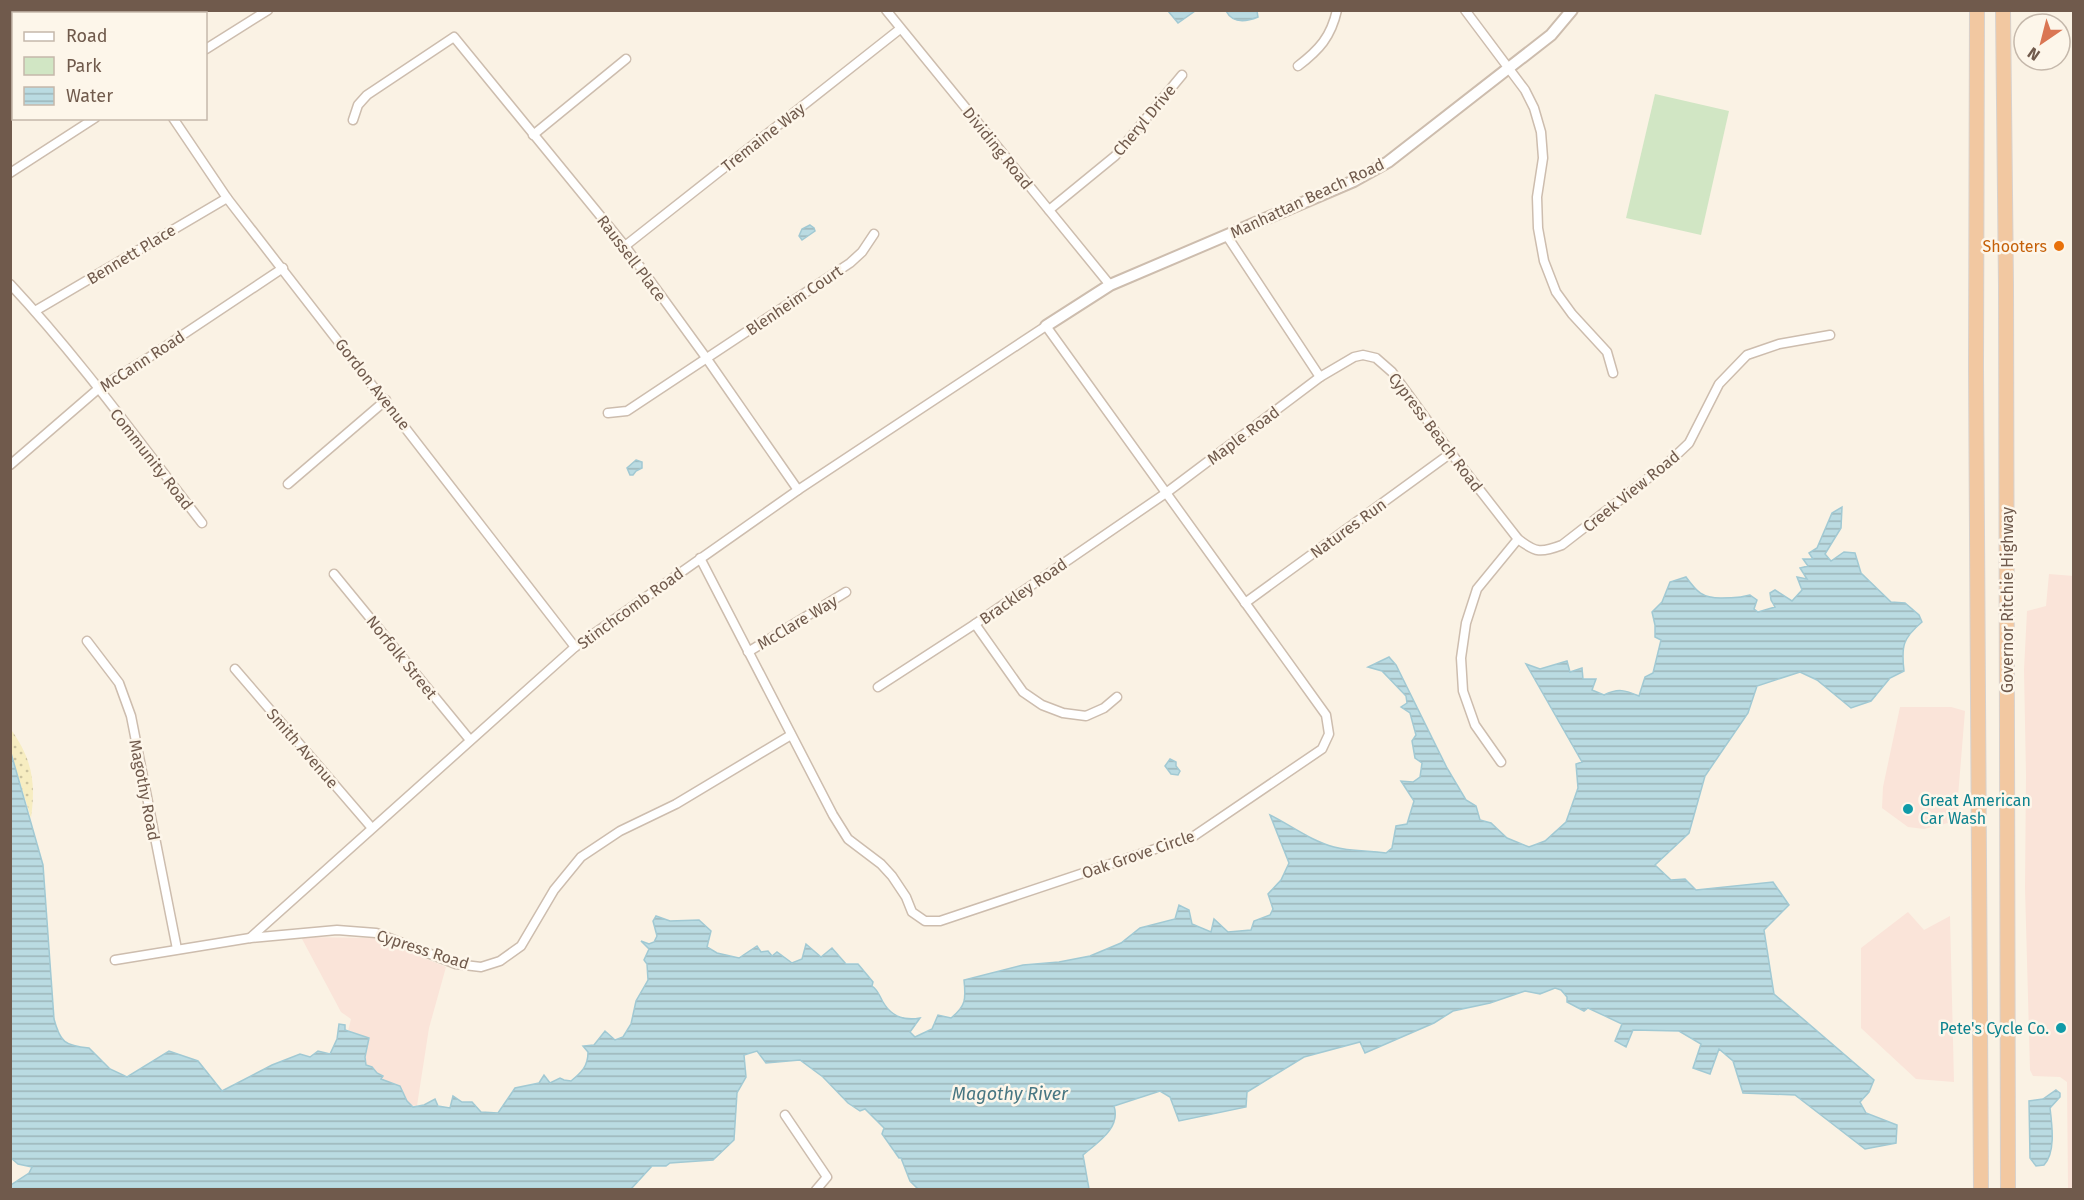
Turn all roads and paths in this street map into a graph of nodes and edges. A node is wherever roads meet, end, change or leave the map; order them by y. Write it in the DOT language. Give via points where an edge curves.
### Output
graph roads {
  1 [pos="268,10"];
  2 [pos="886,10"];
  3 [pos="1337,10"];
  4 [pos="1465,10"];
  5 [pos="1572,10"];
  6 [pos="1977,10"];
  7 [pos="2003,10"];
  8 [pos="900,29"];
  9 [pos="207,48"];
  10 [pos="626,59"];
  11 [pos="1298,66"];
  12 [pos="1507,69"];
  13 [pos="1182,75"];
  14 [pos="92,120"];
  15 [pos="173,120"];
  16 [pos="353,120"];
  17 [pos="533,135"];
  18 [pos="10,173"];
  19 [pos="227,198"];
  20 [pos="1049,210"];
  21 [pos="874,234"];
  22 [pos="1227,236"];
  23 [pos="625,246"];
  24 [pos="283,268"];
  25 [pos="10,284"];
  26 [pos="1110,285"];
  27 [pos="35,311"];
  28 [pos="1046,326"];
  29 [pos="1830,335"];
  30 [pos="707,359"];
  31 [pos="1613,373"];
  32 [pos="1320,377"];
  33 [pos="98,389"];
  34 [pos="386,400"];
  35 [pos="608,413"];
  36 [pos="1451,453"];
  37 [pos="10,465"];
  38 [pos="288,484"];
  39 [pos="798,490"];
  40 [pos="1166,493"];
  41 [pos="202,524"];
  42 [pos="1518,539"];
  43 [pos="1562,545"];
  44 [pos="700,558"];
  45 [pos="334,574"];
  46 [pos="846,592"];
  47 [pos="1245,603"];
  48 [pos="975,624"];
  49 [pos="87,641"];
  50 [pos="575,647"];
  51 [pos="748,652"];
  52 [pos="235,669"];
  53 [pos="878,687"];
  54 [pos="1117,697"];
  55 [pos="791,735"];
  56 [pos="470,740"];
  57 [pos="1501,762"];
  58 [pos="371,828"];
  59 [pos="250,938"];
  60 [pos="177,949"];
  61 [pos="115,960"];
  62 [pos="785,1115"];
  63 [pos="816,1190"];
  64 [pos="1981,1190"];
  65 [pos="2008,1190"];
  1 -- 9 [label="street"];
  2 -- 8 [label="street, Dividing Road"];
  3 -- 11 [label="street" via="1333,28 1316,52"];
  4 -- 12 [label="street"];
  5 -- 12 [label="street, Manhattan Beach Road" via="1551,35"];
  6 -- 64 [label="highway, Governor Ritchie Highway"];
  7 -- 65 [label="highway, Governor Ritchie Highway"];
  8 -- 20 [label="street, Dividing Road"];
  8 -- 23 [label="street, Tremaine Way"];
  10 -- 17 [label="street"];
  12 -- 22 [label="street, Manhattan Beach Road" via="1388,162 1354,181"];
  12 -- 31 [label="street" via="1525,90 1541,132 1543,158 1537,197 1544,261 1572,314 1607,352"];
  13 -- 20 [label="street, Cheryl Drive" via="1115,156"];
  14 -- 18 [label="street"];
  15 -- 19 [label="street, Gordon Avenue"];
  16 -- 17 [label="street, Raussell Place" via="367,95 454,37"];
  17 -- 23 [label="street, Raussell Place"];
  19 -- 24 [label="street, Gordon Avenue"];
  19 -- 27 [label="street, Bennett Place"];
  20 -- 26 [label="street, Dividing Road"];
  21 -- 30 [label="street, Blenheim Court" via="850,263"];
  22 -- 26 [label="street, Manhattan Beach Road"];
  22 -- 32 [label="street"];
  23 -- 30 [label="street, Raussell Place"];
  24 -- 33 [label="street, McCann Road"];
  24 -- 34 [label="street, Gordon Avenue"];
  25 -- 27 [label="street, Community Road"];
  26 -- 28 [label="street, Manhattan Beach Road"];
  27 -- 33 [label="street, Community Road"];
  28 -- 39 [label="street, Stinchcomb Road"];
  28 -- 40 [label="street, Oak Grove Circle"];
  29 -- 43 [label="street, Creek View Road" via="1779,344 1747,355 1719,384 1689,443"];
  30 -- 35 [label="street, Blenheim Court" via="627,411"];
  30 -- 39 [label="street, Raussell Place"];
  32 -- 36 [label="street, Cypress Beach Road" via="1354,357 1376,358 1392,372"];
  32 -- 40 [label="street, Maple Road"];
  33 -- 37 [label="street, McCann Road"];
  33 -- 41 [label="street, Community Road"];
  34 -- 38 [label="street"];
  34 -- 50 [label="street, Gordon Avenue"];
  36 -- 42 [label="street, Cypress Beach Road"];
  36 -- 47 [label="street, Natures Run"];
  39 -- 44 [label="street, Stinchcomb Road"];
  40 -- 47 [label="street, Oak Grove Circle"];
  40 -- 48 [label="street, Brackley Road"];
  42 -- 43 [label="street, Cypress Beach Road" via="1533,550 1548,551"];
  42 -- 57 [label="street" via="1477,589 1466,623 1461,658 1463,691 1475,725"];
  44 -- 50 [label="street, Stinchcomb Road"];
  44 -- 51 [label="street, Oak Grove Circle"];
  45 -- 56 [label="street, Norfolk Street"];
  46 -- 51 [label="street, McClare Way"];
  47 -- 55 [label="street, Oak Grove Circle" via="1326,715 1329,734 1322,749 1194,836 940,921 925,921 912,912 892,876 848,839"];
  48 -- 53 [label="street, Brackley Road"];
  48 -- 54 [label="street" via="1023,692 1042,705 1086,716"];
  49 -- 60 [label="street, Magothy Road" via="119,683 131,716"];
  50 -- 56 [label="street, Stinchcomb Road"];
  51 -- 55 [label="street, Oak Grove Circle"];
  52 -- 58 [label="street, Smith Avenue"];
  55 -- 59 [label="street, Cypress Road" via="581,857 554,890 521,946 482,968 456,964 376,933 337,930"];
  56 -- 58 [label="street, Stinchcomb Road"];
  58 -- 59 [label="street, Stinchcomb Road"];
  59 -- 60 [label="street, Cypress Road"];
  60 -- 61 [label="street, Cypress Road"];
  62 -- 63 [label="street" via="827,1177"];
}
